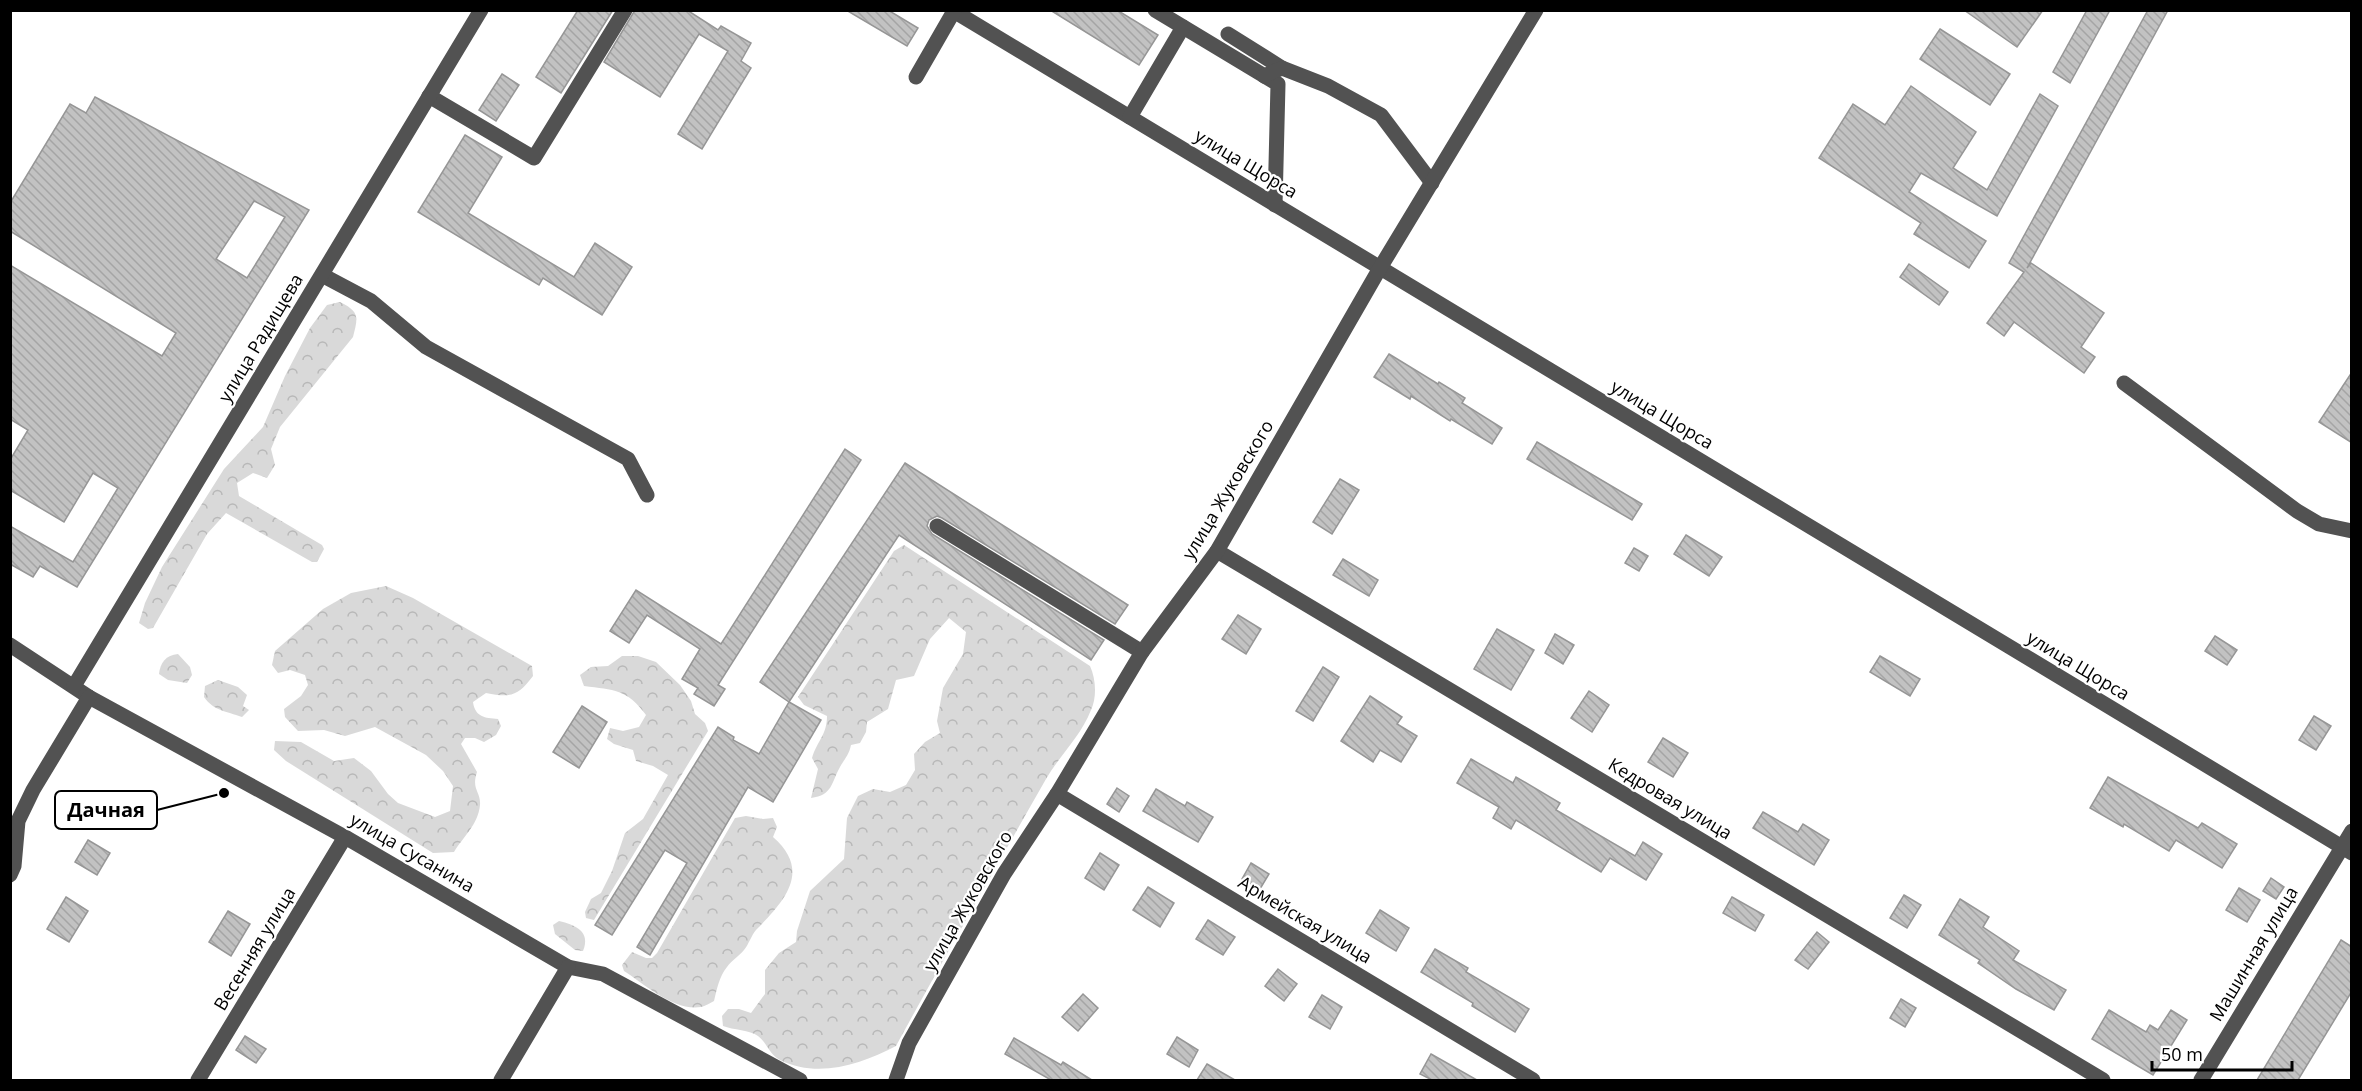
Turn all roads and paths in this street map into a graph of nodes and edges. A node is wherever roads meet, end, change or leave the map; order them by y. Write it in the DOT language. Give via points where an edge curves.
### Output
graph roads {
  1 [pos="481,10"];
  2 [pos="625,10"];
  3 [pos="1536,10"];
  4 [pos="953,11"];
  5 [pos="1160,12"];
  6 [pos="1183,27"];
  7 [pos="1228,34"];
  8 [pos="1282,68"];
  9 [pos="1264,76"];
  10 [pos="916,77"];
  11 [pos="429,96"];
  12 [pos="1130,117"];
  13 [pos="1432,183"];
  14 [pos="1275,205"];
  15 [pos="1380,268"];
  16 [pos="322,275"];
  17 [pos="2124,383"];
  18 [pos="647,495"];
  19 [pos="937,526"];
  20 [pos="2352,531"];
  21 [pos="1217,551"];
  22 [pos="10,645"];
  23 [pos="1142,652"];
  24 [pos="74,686"];
  25 [pos="89,697"];
  26 [pos="1057,794"];
  27 [pos="2352,831"];
  28 [pos="345,837"];
  29 [pos="2346,850"];
  30 [pos="10,875"];
  31 [pos="568,967"];
  32 [pos="198,1080"];
  33 [pos="501,1080"];
  34 [pos="800,1080"];
  35 [pos="896,1080"];
  36 [pos="1533,1080"];
  37 [pos="2103,1080"];
  38 [pos="2201,1080"];
  1 -- 11 [label="street, улица Радищева"];
  2 -- 11 [label="street" via="534,158"];
  3 -- 13 [label="street, улица Жуковского"];
  4 -- 10 [label="street"];
  4 -- 12 [label="street, улица Щорса"];
  5 -- 6 [label="street"];
  6 -- 9 [label="street"];
  6 -- 12 [label="street"];
  7 -- 8 [label="street"];
  8 -- 9 [label="street"];
  8 -- 13 [label="street" via="1328,86 1381,115"];
  9 -- 14 [label="street" via="1278,84"];
  11 -- 16 [label="street, улица Радищева"];
  12 -- 14 [label="street, улица Щорса"];
  13 -- 15 [label="street, улица Жуковского"];
  14 -- 15 [label="street, улица Щорса"];
  15 -- 21 [label="street, улица Жуковского"];
  15 -- 29 [label="street, улица Щорса"];
  16 -- 18 [label="street" via="371,301 426,347 628,459"];
  16 -- 24 [label="street, улица Радищева"];
  17 -- 20 [label="street" via="2297,511 2319,524"];
  19 -- 23 [label="street"];
  21 -- 23 [label="street, улица Жуковского"];
  21 -- 37 [label="street, Кедровая улица"];
  22 -- 24 [label="street, улица Сусанина"];
  23 -- 26 [label="street, улица Жуковского"];
  24 -- 25 [label="street, улица Сусанина"];
  25 -- 28 [label="street, улица Сусанина"];
  25 -- 30 [label="street" via="18,821"];
  26 -- 35 [label="street, улица Жуковского" via="1004,874 909,1043"];
  26 -- 36 [label="street, Армейская улица"];
  27 -- 29 [label="street, Машинная улица"];
  28 -- 31 [label="street, улица Сусанина"];
  28 -- 32 [label="street, Весенняя улица"];
  29 -- 38 [label="street, Машинная улица"];
  31 -- 33 [label="street"];
  31 -- 34 [label="street, улица Сусанина" via="603,974"];
}
